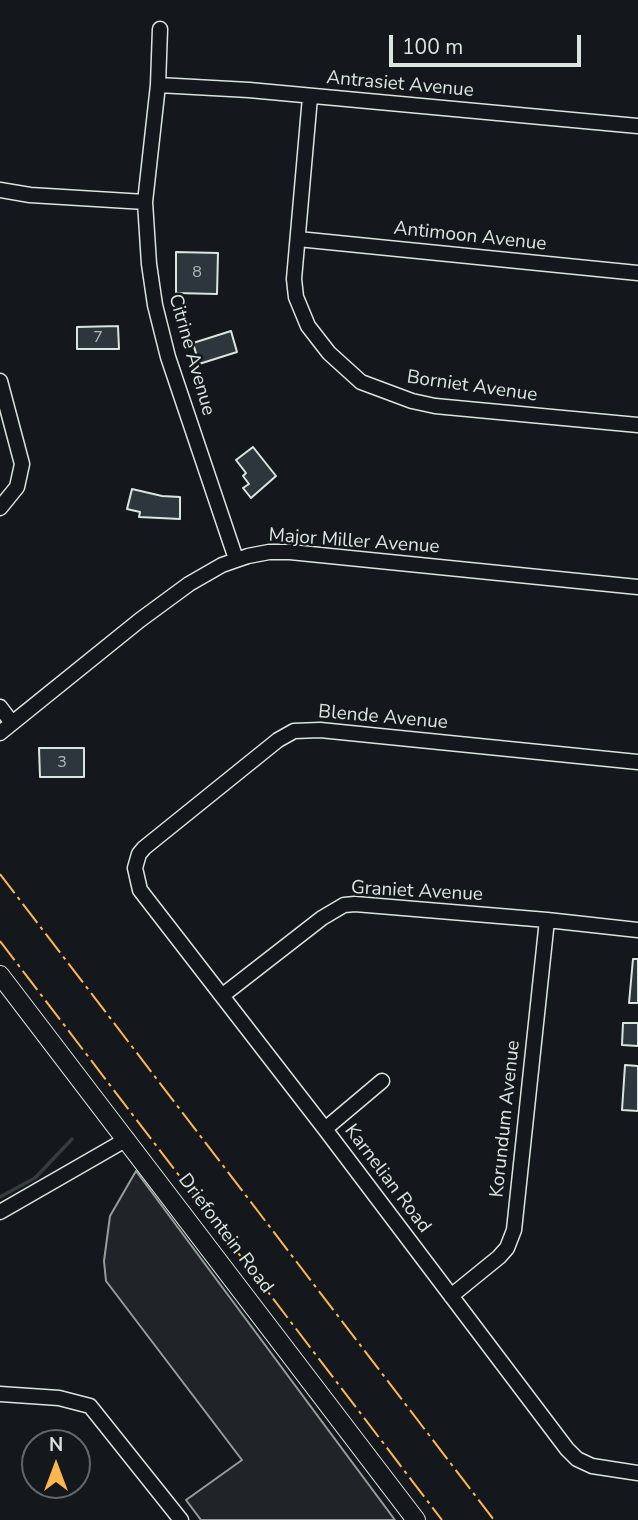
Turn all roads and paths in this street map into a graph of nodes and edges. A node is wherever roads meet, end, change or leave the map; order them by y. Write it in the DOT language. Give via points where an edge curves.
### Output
graph roads {
  1 [pos="160,29"];
  2 [pos="158,85"];
  3 [pos="310,97"];
  4 [pos="638,126"];
  5 [pos="0,190"];
  6 [pos="145,202"];
  7 [pos="298,239"];
  8 [pos="638,273"];
  9 [pos="0,380"];
  10 [pos="638,425"];
  11 [pos="0,508"];
  12 [pos="236,559"];
  13 [pos="638,587"];
  14 [pos="0,707"];
  15 [pos="12,723"];
  16 [pos="0,733"];
  17 [pos="638,762"];
  18 [pos="135,868"];
  19 [pos="547,920"];
  20 [pos="638,930"];
  21 [pos="0,975"];
  22 [pos="223,995"];
  23 [pos="382,1081"];
  24 [pos="326,1129"];
  25 [pos="127,1139"];
  26 [pos="0,1212"];
  27 [pos="451,1296"];
  28 [pos="0,1394"];
  29 [pos="638,1473"];
  30 [pos="181,1520"];
  31 [pos="416,1520"];
  1 -- 2 [label="street, Citrine Avenue"];
  2 -- 3 [label="street, Antrasiet Avenue"];
  2 -- 6 [label="street, Citrine Avenue"];
  3 -- 4 [label="street, Antrasiet Avenue"];
  3 -- 7 [label="street, Borniet Avenue"];
  5 -- 6 [label="street"];
  6 -- 12 [label="street, Citrine Avenue" via="157,315"];
  7 -- 8 [label="street, Antimoon Avenue"];
  7 -- 10 [label="street, Borniet Avenue" via="294,279 300,309 318,341 361,382 393,396 435,405"];
  9 -- 11 [label="street" via="22,464 17,487"];
  12 -- 13 [label="street, Major Miller Avenue" via="290,552"];
  12 -- 15 [label="street, Major Miller Avenue" via="189,584"];
  14 -- 15 [label="street"];
  15 -- 16 [label="street, Major Miller Avenue"];
  17 -- 18 [label="street, Blende Avenue" via="320,730 294,732 144,848"];
  18 -- 22 [label="street, Karnelian Road" via="140,890"];
  19 -- 20 [label="street, Graniet Avenue"];
  19 -- 22 [label="street, Graniet Avenue" via="344,905"];
  19 -- 27 [label="street, Korundum Avenue" via="514,1230 499,1257"];
  21 -- 25 [label="main road, Driefontein Road"];
  22 -- 24 [label="street, Karnelian Road"];
  23 -- 24 [label="street"];
  24 -- 27 [label="street, Karnelian Road"];
  25 -- 26 [label="street"];
  25 -- 31 [label="main road, Driefontein Road"];
  27 -- 29 [label="street, Karnelian Road" via="577,1459 602,1469"];
  28 -- 30 [label="street" via="59,1398 90,1406"];
}
